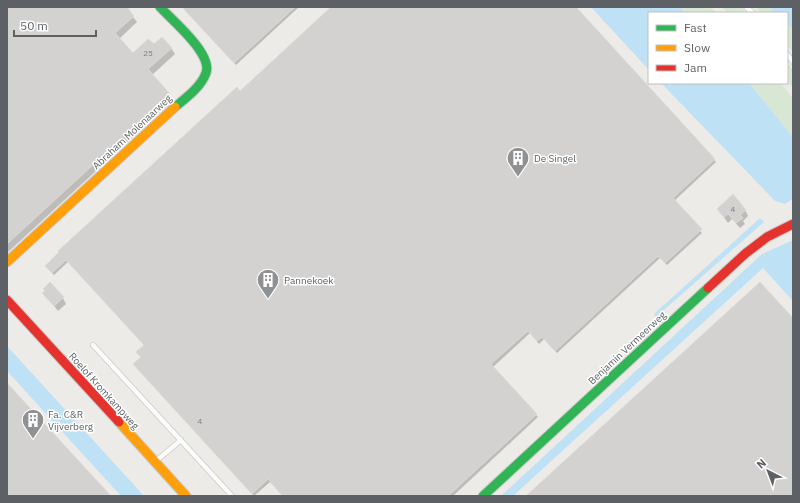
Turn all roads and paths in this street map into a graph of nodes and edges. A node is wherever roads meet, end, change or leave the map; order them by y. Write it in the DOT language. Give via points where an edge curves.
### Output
graph roads {
  1 [pos="160,7"];
  2 [pos="793,224"];
  3 [pos="7,262"];
  4 [pos="7,300"];
  5 [pos="93,345"];
  6 [pos="181,440"];
  7 [pos="155,462"];
  8 [pos="186,496"];
  9 [pos="232,496"];
  10 [pos="482,496"];
  1 -- 3 [label="street, Abraham Molenaarweg" via="202,53 207,64 206,74 193,91"];
  2 -- 10 [label="street, Benjamin Vermeerweg" via="767,237 746,253"];
  4 -- 7 [label="street, Roelof Kromkampweg"];
  5 -- 6 [label="lane"];
  6 -- 7 [label="lane"];
  6 -- 9 [label="lane"];
  7 -- 8 [label="street, Roelof Kromkampweg"];
}
